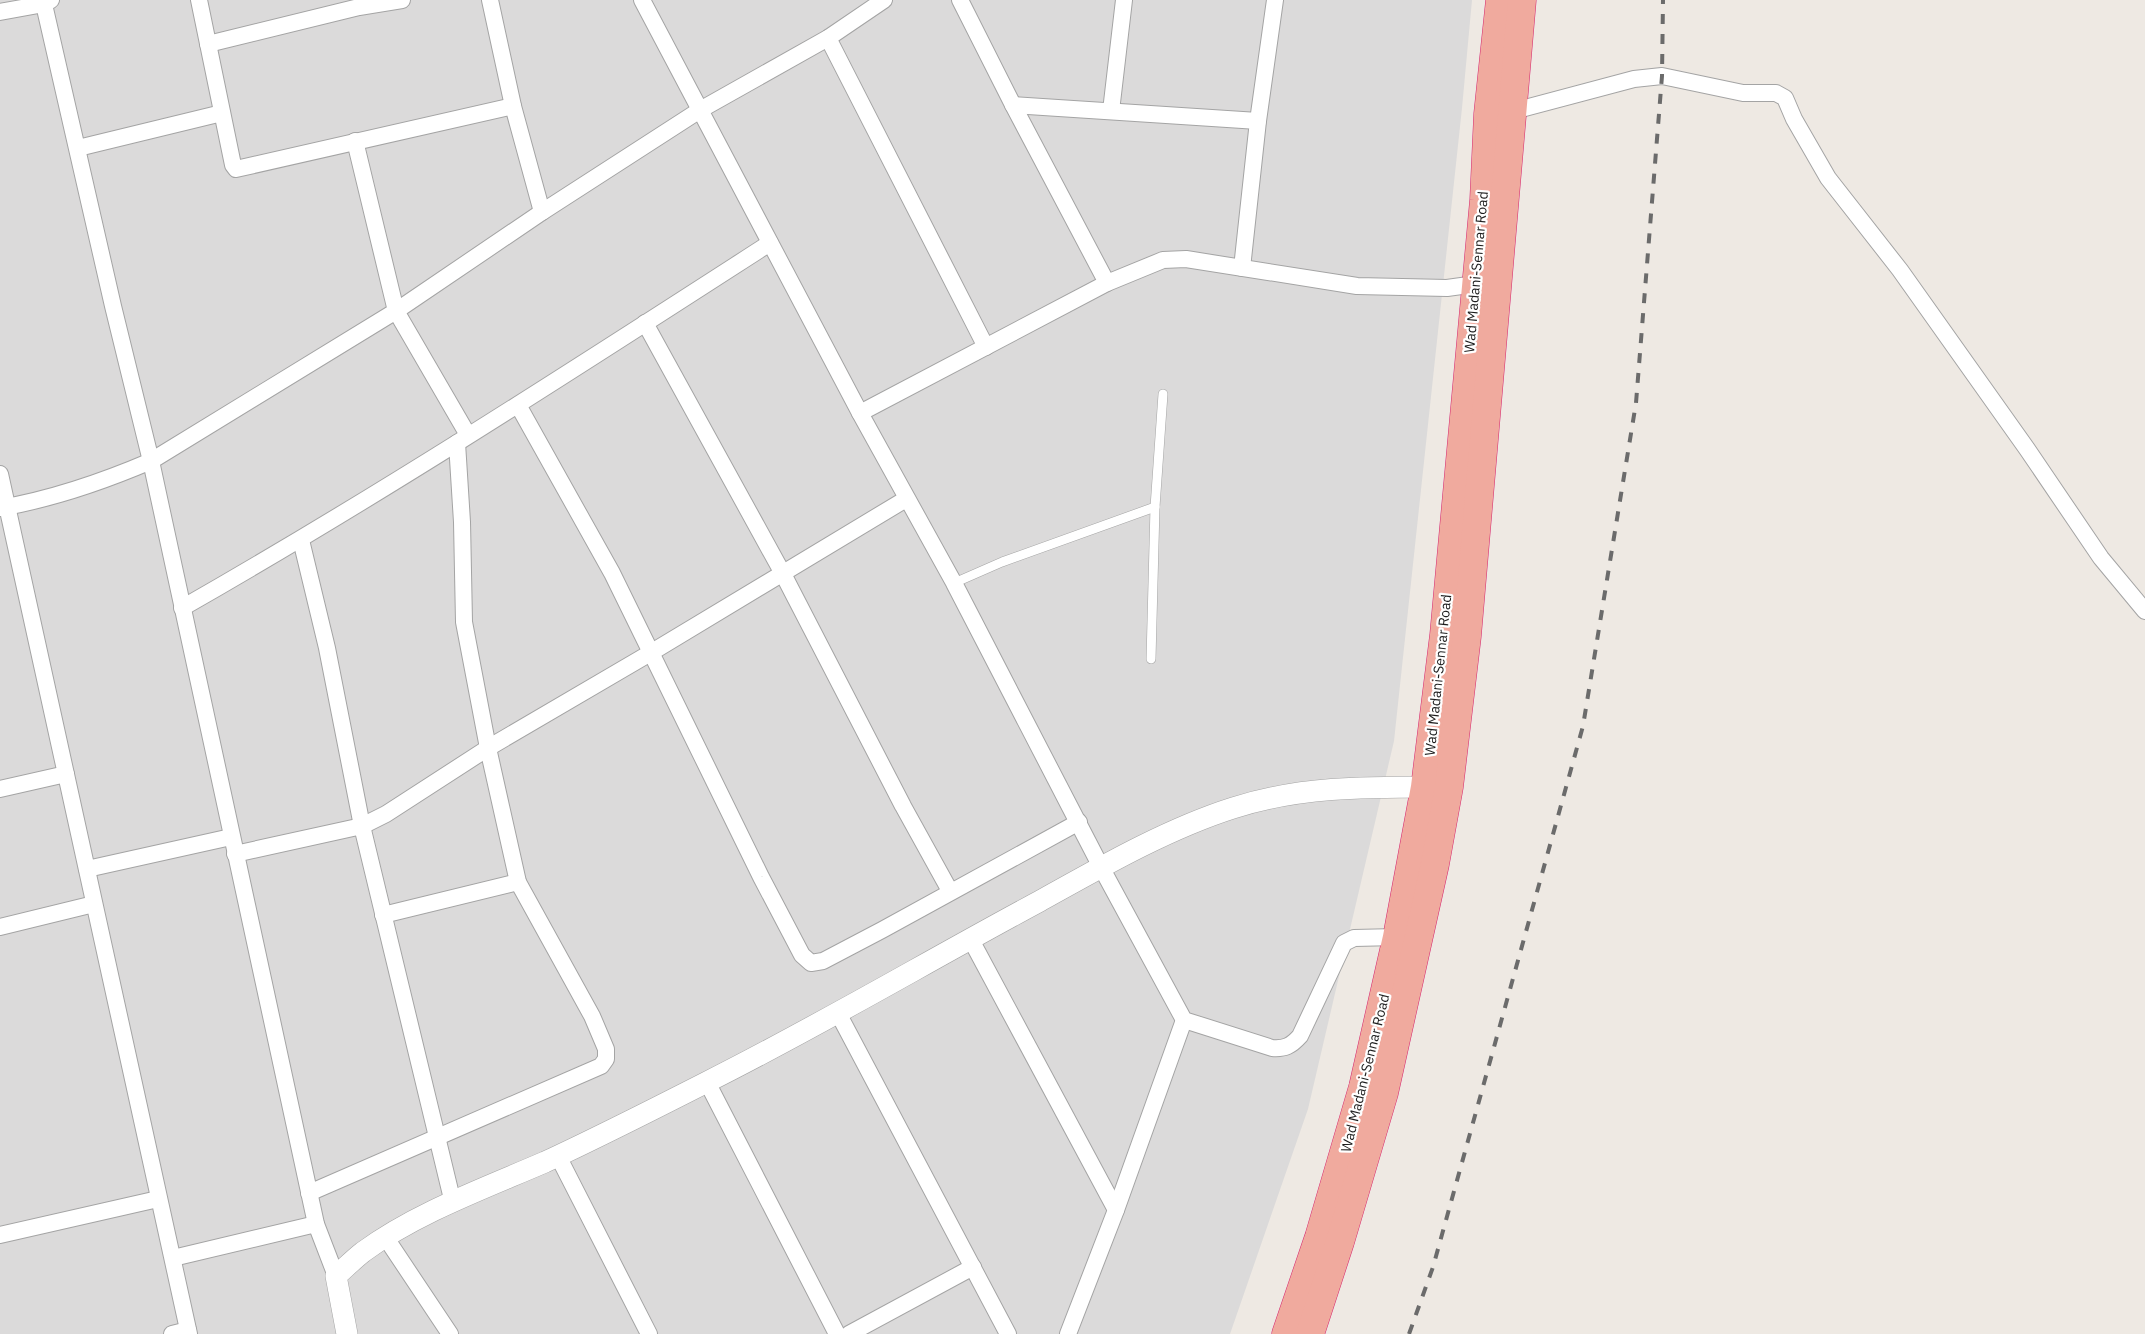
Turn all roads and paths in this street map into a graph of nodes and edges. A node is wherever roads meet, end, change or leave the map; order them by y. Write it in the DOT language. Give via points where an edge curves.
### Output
graph roads {
  1 [pos="198,0"];
  2 [pos="402,0"];
  3 [pos="490,0"];
  4 [pos="642,0"];
  5 [pos="884,0"];
  6 [pos="960,0"];
  7 [pos="1124,0"];
  8 [pos="1275,0"];
  9 [pos="1500,0"];
  10 [pos="1522,0"];
  11 [pos="46,1"];
  12 [pos="358,4"];
  13 [pos="0,12"];
  14 [pos="828,38"];
  15 [pos="208,44"];
  16 [pos="1013,105"];
  17 [pos="513,106"];
  18 [pos="700,110"];
  19 [pos="1112,111"];
  20 [pos="222,113"];
  21 [pos="1500,113"];
  22 [pos="1258,122"];
  23 [pos="355,141"];
  24 [pos="78,148"];
  25 [pos="542,212"];
  26 [pos="770,243"];
  27 [pos="1242,268"];
  28 [pos="1108,283"];
  29 [pos="1486,283"];
  30 [pos="396,311"];
  31 [pos="646,323"];
  32 [pos="986,347"];
  33 [pos="1163,394"];
  34 [pos="518,405"];
  35 [pos="860,413"];
  36 [pos="462,439"];
  37 [pos="151,461"];
  38 [pos="0,474"];
  39 [pos="906,499"];
  40 [pos="3,507"];
  41 [pos="1155,507"];
  42 [pos="301,540"];
  43 [pos="782,572"];
  44 [pos="954,583"];
  45 [pos="182,608"];
  46 [pos="2145,611"];
  47 [pos="652,652"];
  48 [pos="1151,659"];
  49 [pos="488,748"];
  50 [pos="66,774"];
  51 [pos="1437,787"];
  52 [pos="0,789"];
  53 [pos="1078,822"];
  54 [pos="362,826"];
  55 [pos="231,837"];
  56 [pos="235,854"];
  57 [pos="1101,867"];
  58 [pos="87,870"];
  59 [pos="518,882"];
  60 [pos="950,892"];
  61 [pos="94,904"];
  62 [pos="383,915"];
  63 [pos="0,927"];
  64 [pos="1396,937"];
  65 [pos="970,938"];
  66 [pos="838,1013"];
  67 [pos="1184,1020"];
  68 [pos="707,1082"];
  69 [pos="436,1136"];
  70 [pos="558,1156"];
  71 [pos="309,1193"];
  72 [pos="158,1199"];
  73 [pos="453,1203"];
  74 [pos="1116,1210"];
  75 [pos="316,1224"];
  76 [pos="0,1235"];
  77 [pos="386,1238"];
  78 [pos="173,1258"];
  79 [pos="972,1268"];
  80 [pos="336,1276"];
  81 [pos="188,1332"];
  82 [pos="172,1334"];
  83 [pos="347,1334"];
  84 [pos="450,1334"];
  85 [pos="649,1334"];
  86 [pos="838,1334"];
  87 [pos="849,1334"];
  88 [pos="1008,1334"];
  89 [pos="1068,1334"];
  90 [pos="1286,1334"];
  91 [pos="1310,1334"];
  1 -- 15 [label="street"];
  2 -- 12 [label="street"];
  3 -- 17 [label="street"];
  4 -- 18 [label="street"];
  5 -- 14 [label="street"];
  6 -- 16 [label="street"];
  7 -- 19 [label="street"];
  8 -- 22 [label="street"];
  9 -- 21 [label="highway, Wad Madani-Sennar Road"];
  10 -- 21 [label="highway, Wad Madani-Sennar Road"];
  11 -- 13 [label="street"];
  11 -- 24 [label="street"];
  12 -- 15 [label="street"];
  14 -- 18 [label="street"];
  14 -- 32 [label="street"];
  15 -- 20 [label="street"];
  16 -- 19 [label="street"];
  16 -- 28 [label="street"];
  17 -- 23 [label="street"];
  17 -- 25 [label="street"];
  18 -- 25 [label="street"];
  18 -- 26 [label="street"];
  19 -- 22 [label="street"];
  20 -- 23 [label="street" via="236,169"];
  20 -- 24 [label="street"];
  21 -- 29 [label="highway, Wad Madani-Sennar Road" via="1484,200"];
  21 -- 46 [label="street" via="1625,81 1662,76 1743,93 1776,92 1785,98 1828,178 1906,278 2101,558"];
  22 -- 27 [label="street"];
  23 -- 30 [label="street"];
  24 -- 37 [label="street"];
  25 -- 30 [label="street"];
  26 -- 31 [label="street"];
  26 -- 35 [label="street"];
  27 -- 28 [label="street" via="1186,259 1162,260"];
  27 -- 29 [label="street" via="1358,286 1447,288"];
  28 -- 32 [label="street"];
  29 -- 51 [label="highway, Wad Madani-Sennar Road" via="1444,635"];
  30 -- 36 [label="street"];
  30 -- 37 [label="street"];
  31 -- 34 [label="street"];
  31 -- 43 [label="street"];
  32 -- 35 [label="street"];
  33 -- 41 [label="lane"];
  34 -- 36 [label="street"];
  34 -- 47 [label="street" via="612,573"];
  35 -- 39 [label="street"];
  36 -- 42 [label="street"];
  36 -- 49 [label="street" via="464,622"];
  37 -- 40 [label="street" via="107,480"];
  37 -- 45 [label="street"];
  38 -- 40 [label="street"];
  39 -- 43 [label="street"];
  39 -- 44 [label="street"];
  40 -- 50 [label="street"];
  41 -- 44 [label="lane" via="1002,562"];
  41 -- 48 [label="lane"];
  42 -- 45 [label="street"];
  42 -- 54 [label="street" via="327,648"];
  43 -- 47 [label="street"];
  43 -- 60 [label="street" via="902,806"];
  44 -- 53 [label="street"];
  45 -- 55 [label="street"];
  47 -- 49 [label="street"];
  47 -- 60 [label="street" via="760,878 802,955 811,964 823,961"];
  49 -- 54 [label="street" via="417,795"];
  49 -- 59 [label="street"];
  50 -- 52 [label="street"];
  50 -- 58 [label="street"];
  51 -- 57 [label="street" via="1330,788 1284,795 1233,808"];
  51 -- 64 [label="highway, Wad Madani-Sennar Road"];
  51 -- 91 [label="highway, Wad Madani-Sennar Road" via="1425,912 1384,1093"];
  53 -- 57 [label="street"];
  53 -- 60 [label="street"];
  54 -- 56 [label="street"];
  54 -- 62 [label="street"];
  55 -- 56 [label="street"];
  55 -- 58 [label="street"];
  56 -- 71 [label="street"];
  57 -- 65 [label="street"];
  57 -- 67 [label="street"];
  58 -- 61 [label="street"];
  59 -- 62 [label="street"];
  59 -- 69 [label="street" via="592,1016 606,1049 606,1059 601,1066"];
  61 -- 63 [label="street"];
  61 -- 72 [label="street"];
  62 -- 69 [label="street"];
  64 -- 67 [label="street" via="1354,938 1344,942 1300,1036 1282,1049"];
  64 -- 90 [label="highway, Wad Madani-Sennar Road" via="1363,1087 1322,1228"];
  65 -- 66 [label="street"];
  65 -- 74 [label="street"];
  66 -- 68 [label="street"];
  66 -- 79 [label="street"];
  67 -- 74 [label="street"];
  68 -- 70 [label="street"];
  68 -- 86 [label="street"];
  69 -- 71 [label="street"];
  69 -- 73 [label="street"];
  70 -- 73 [label="street"];
  70 -- 85 [label="street"];
  71 -- 75 [label="street"];
  72 -- 76 [label="street"];
  72 -- 78 [label="street"];
  73 -- 77 [label="street"];
  74 -- 89 [label="street"];
  75 -- 78 [label="street"];
  75 -- 80 [label="street"];
  77 -- 80 [label="street" via="362,1252"];
  77 -- 84 [label="street"];
  78 -- 81 [label="street"];
  79 -- 87 [label="street"];
  79 -- 88 [label="street"];
  80 -- 83 [label="street"];
  81 -- 82 [label="street"];
}
